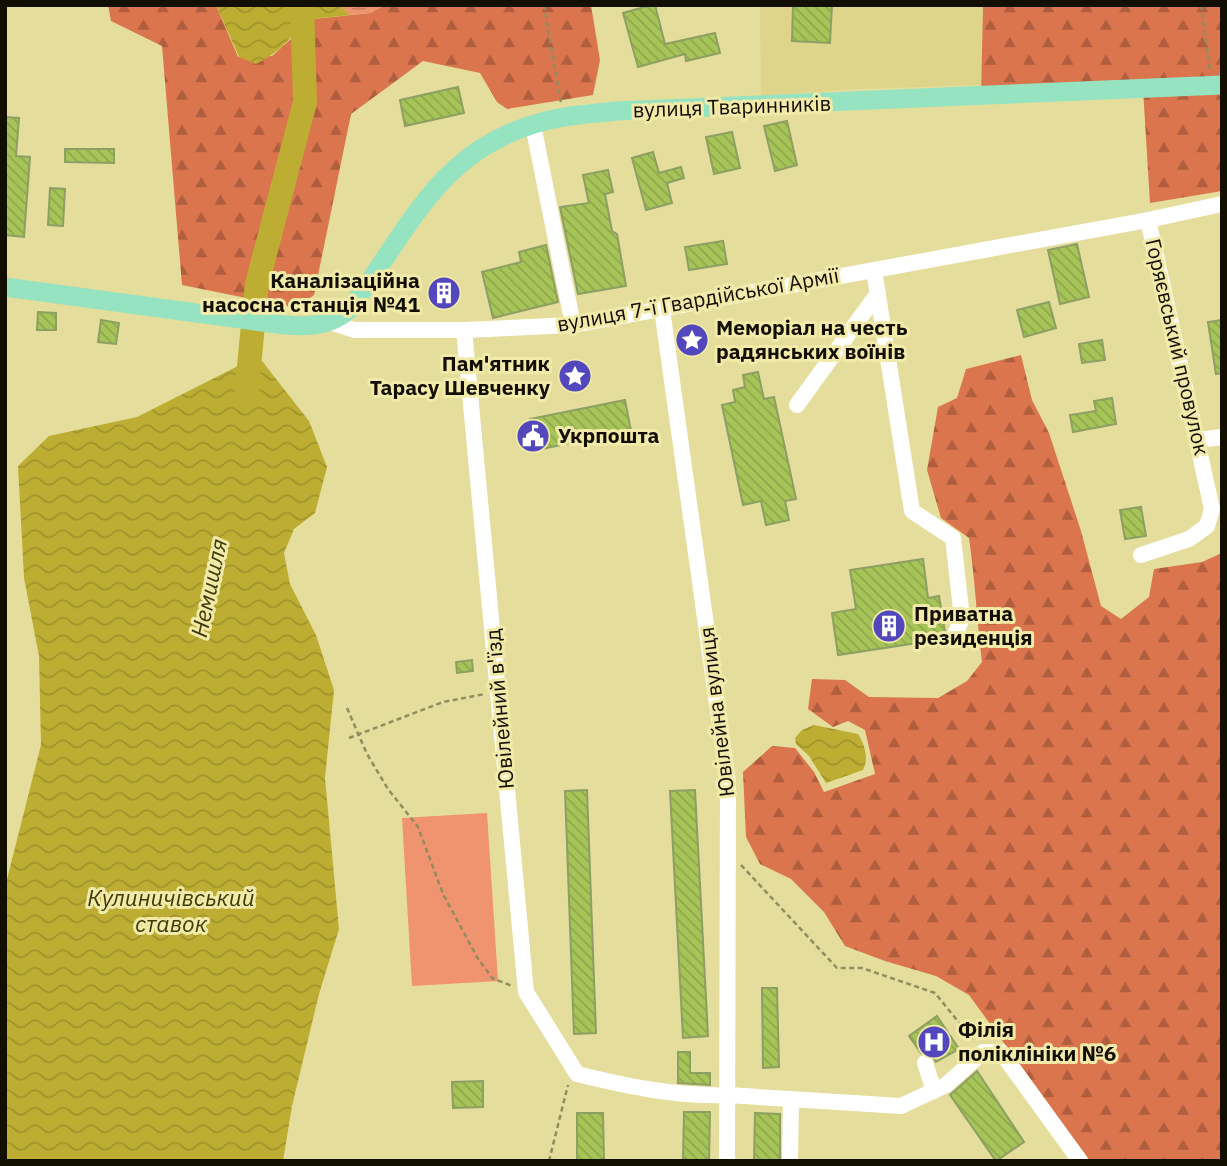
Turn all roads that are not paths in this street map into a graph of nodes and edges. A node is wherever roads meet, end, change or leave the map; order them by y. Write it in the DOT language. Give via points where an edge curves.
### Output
graph roads {
  1 [pos="1217,85"];
  2 [pos="533,125"];
  3 [pos="1222,204"];
  4 [pos="1148,220"];
  5 [pos="874,270"];
  6 [pos="5,287"];
  7 [pos="878,293"];
  8 [pos="662,309"];
  9 [pos="330,322"];
  10 [pos="573,325"];
  11 [pos="464,330"];
  12 [pos="797,405"];
  13 [pos="1222,437"];
  14 [pos="1198,440"];
  15 [pos="1141,555"];
  16 [pos="953,640"];
  17 [pos="925,1063"];
  18 [pos="934,1091"];
  19 [pos="728,1095"];
  20 [pos="791,1099"];
  21 [pos="727,1161"];
  22 [pos="790,1161"];
  23 [pos="1080,1161"];
  1 -- 2 [label="main road, вулиця Тваринників" via="617,111"];
  2 -- 9 [label="main road, вулиця Тваринників" via="484,145 443,179 349,310"];
  2 -- 10 [label="street"];
  3 -- 4 [label="street, вулиця 7-ї Гвардійської Армії"];
  4 -- 5 [label="street, вулиця 7-ї Гвардійської Армії"];
  4 -- 14 [label="street, Горяєвський провулок"];
  5 -- 7 [label="street"];
  5 -- 8 [label="street, вулиця 7-ї Гвардійської Армії"];
  6 -- 9 [label="main road, вулиця 7-ї Гвардійської Армії" via="285,325"];
  7 -- 12 [label="street"];
  7 -- 16 [label="street" via="912,511 953,538 962,618"];
  8 -- 10 [label="street, вулиця 7-ї Гвардійської Армії"];
  8 -- 19 [label="street, Ювілейна вулиця" via="728,783"];
  9 -- 11 [label="street, вулиця 7-ї Гвардійської Армії" via="354,330"];
  10 -- 11 [label="street, вулиця 7-ї Гвардійської Армії"];
  11 -- 19 [label="street, Ювілейний в'їзд" via="526,992 577,1074 622,1085"];
  13 -- 14 [label="street"];
  14 -- 15 [label="street, Горяєвський провулок" via="1212,509 1207,526 1189,540"];
  17 -- 18 [label="street"];
  18 -- 20 [label="street" via="901,1106"];
  18 -- 23 [label="street" via="983,1052 1001,1052"];
  19 -- 20 [label="street"];
  19 -- 21 [label="street, Ювілейна вулиця"];
  20 -- 22 [label="street"];
}
